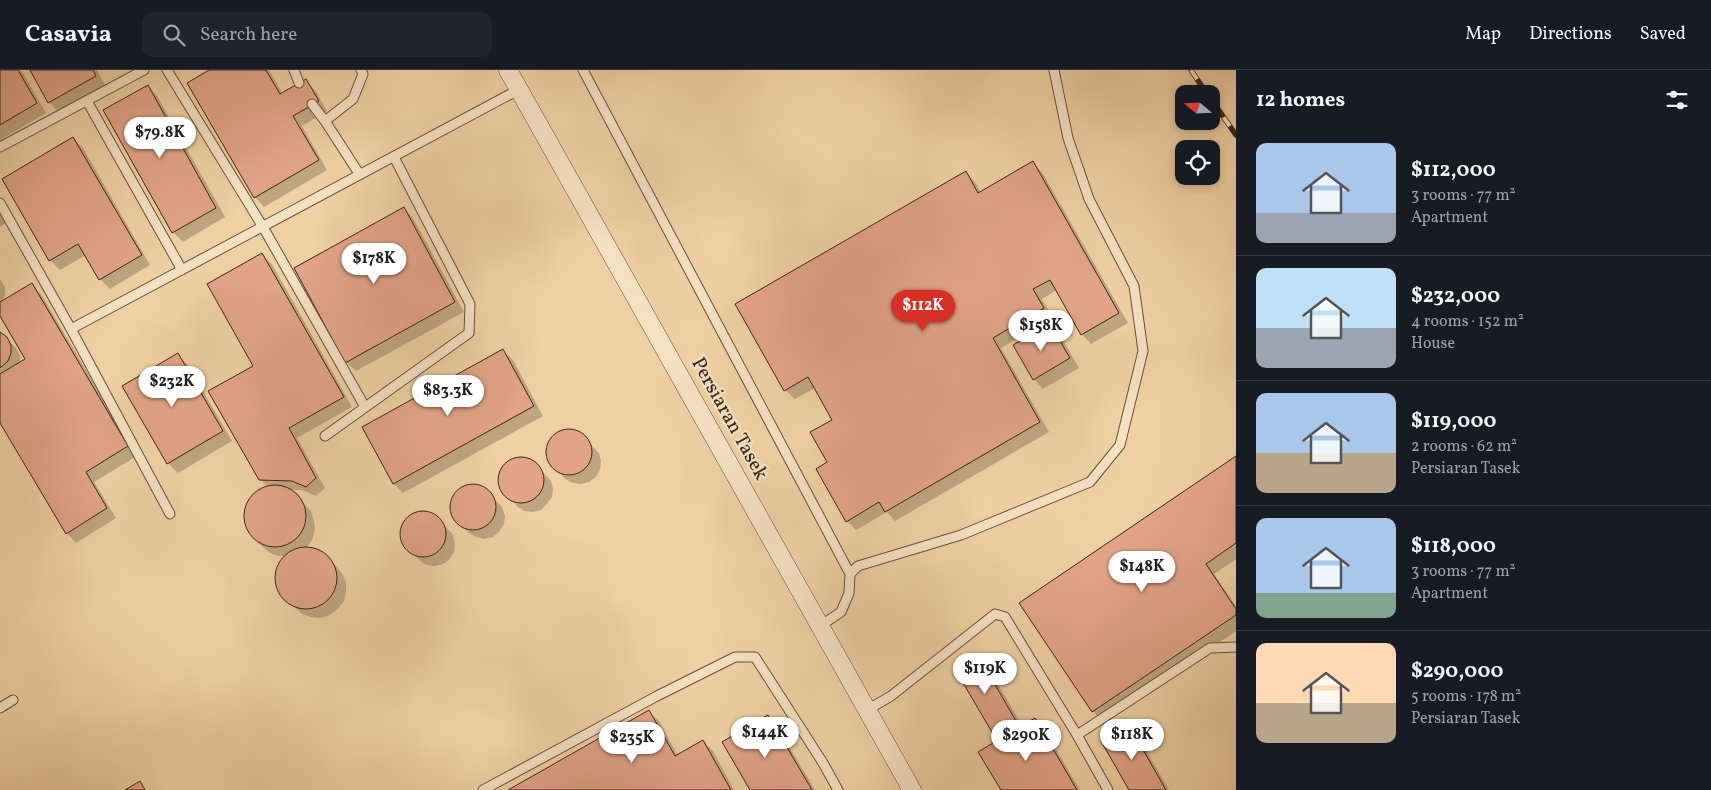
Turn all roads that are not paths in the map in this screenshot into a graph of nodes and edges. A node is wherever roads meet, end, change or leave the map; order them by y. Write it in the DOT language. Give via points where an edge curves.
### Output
graph roads {
  1 [pos="144,70"];
  2 [pos="167,70"];
  3 [pos="294,70"];
  4 [pos="361,70"];
  5 [pos="508,70"];
  6 [pos="583,70"];
  7 [pos="1054,70"];
  8 [pos="299,83"];
  9 [pos="520,88"];
  10 [pos="87,101"];
  11 [pos="312,104"];
  12 [pos="325,121"];
  13 [pos="0,147"];
  14 [pos="394,156"];
  15 [pos="360,175"];
  16 [pos="0,203"];
  17 [pos="263,226"];
  18 [pos="182,270"];
  19 [pos="71,329"];
  20 [pos="365,407"];
  21 [pos="325,436"];
  22 [pos="170,514"];
  23 [pos="850,574"];
  24 [pos="820,626"];
  25 [pos="1236,647"];
  26 [pos="14,700"];
  27 [pos="0,708"];
  28 [pos="867,710"];
  29 [pos="1077,735"];
  30 [pos="484,790"];
  31 [pos="838,790"];
  32 [pos="912,790"];
  33 [pos="1108,790"];
  1 -- 10 [label="lane"];
  2 -- 17 [label="lane"];
  3 -- 8 [label="lane"];
  4 -- 12 [label="lane" via="363,74 353,99"];
  5 -- 9 [label="street, Persiaran Tasek"];
  6 -- 23 [label="lane"];
  7 -- 23 [label="lane" via="1068,138 1089,199 1134,286 1142,351 1120,445 1090,482 961,535 858,566"];
  9 -- 14 [label="lane"];
  9 -- 24 [label="street, Persiaran Tasek"];
  10 -- 13 [label="lane"];
  10 -- 18 [label="lane"];
  11 -- 12 [label="lane"];
  12 -- 15 [label="lane"];
  14 -- 15 [label="lane"];
  14 -- 20 [label="lane" via="470,304 469,333"];
  15 -- 17 [label="lane"];
  16 -- 19 [label="lane"];
  17 -- 18 [label="lane"];
  17 -- 20 [label="lane"];
  18 -- 19 [label="lane"];
  19 -- 22 [label="lane"];
  20 -- 21 [label="lane"];
  23 -- 24 [label="lane" via="841,612"];
  24 -- 28 [label="street, Persiaran Tasek"];
  25 -- 29 [label="lane" via="1210,648"];
  26 -- 27 [label="lane"];
  28 -- 29 [label="lane" via="891,696 995,614 1005,617"];
  28 -- 32 [label="street, Persiaran Tasek"];
  29 -- 33 [label="lane"];
  30 -- 31 [label="lane" via="735,657 755,657"];
}
